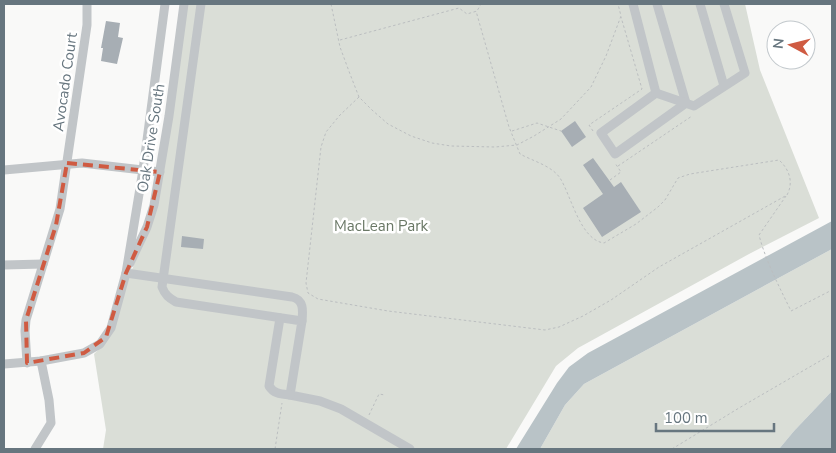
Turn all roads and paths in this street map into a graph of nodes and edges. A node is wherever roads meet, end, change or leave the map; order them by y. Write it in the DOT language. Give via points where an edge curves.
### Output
graph roads {
  1 [pos="165,4"];
  2 [pos="184,4"];
  3 [pos="201,4"];
  4 [pos="331,4"];
  5 [pos="458,4"];
  6 [pos="481,4"];
  7 [pos="618,4"];
  8 [pos="633,4"];
  9 [pos="657,4"];
  10 [pos="700,4"];
  11 [pos="724,4"];
  12 [pos="87,5"];
  13 [pos="459,8"];
  14 [pos="476,11"];
  15 [pos="620,16"];
  16 [pos="338,40"];
  17 [pos="724,86"];
  18 [pos="656,93"];
  19 [pos="359,97"];
  20 [pos="686,103"];
  21 [pos="692,116"];
  22 [pos="549,126"];
  23 [pos="674,128"];
  24 [pos="561,130"];
  25 [pos="512,131"];
  26 [pos="676,131"];
  27 [pos="594,132"];
  28 [pos="517,145"];
  29 [pos="613,160"];
  30 [pos="67,163"];
  31 [pos="618,166"];
  32 [pos="4,170"];
  33 [pos="142,170"];
  34 [pos="160,172"];
  35 [pos="610,180"];
  36 [pos="787,195"];
  37 [pos="42,264"];
  38 [pos="4,265"];
  39 [pos="126,272"];
  40 [pos="164,279"];
  41 [pos="832,290"];
  42 [pos="280,318"];
  43 [pos="302,321"];
  44 [pos="832,354"];
  45 [pos="41,361"];
  46 [pos="27,363"];
  47 [pos="4,364"];
  48 [pos="286,395"];
  49 [pos="385,395"];
  50 [pos="365,422"];
  51 [pos="35,449"];
  52 [pos="274,449"];
  53 [pos="410,449"];
  54 [pos="672,449"];
  1 -- 33 [label="street, Oak Drive South"];
  2 -- 34 [label="street, Oak Drive South"];
  3 -- 40 [label="street"];
  4 -- 16 [label="path"];
  5 -- 13 [label="path"];
  6 -- 14 [label="path"];
  7 -- 15 [label="path"];
  8 -- 18 [label="street"];
  9 -- 20 [label="street"];
  10 -- 17 [label="street"];
  11 -- 17 [label="street" via="745,73"];
  12 -- 30 [label="street, Avocado Court"];
  13 -- 14 [label="path" via="467,14"];
  13 -- 16 [label="path"];
  14 -- 25 [label="path"];
  15 -- 22 [label="path" via="591,87 561,119"];
  15 -- 27 [label="path" via="642,89 589,125"];
  16 -- 19 [label="path"];
  17 -- 20 [label="street" via="694,106"];
  18 -- 20 [label="street"];
  18 -- 20 [label="street" via="601,133 615,154"];
  19 -- 28 [label="path" via="388,124 425,141 451,146"];
  19 -- 36 [label="path" via="326,132 321,147 306,282 308,293 318,299 388,311 551,330 583,316 659,267"];
  21 -- 23 [label="path"];
  22 -- 24 [label="path"];
  22 -- 25 [label="path" via="537,122"];
  22 -- 28 [label="path"];
  23 -- 26 [label="path"];
  23 -- 31 [label="path"];
  25 -- 28 [label="path"];
  28 -- 36 [label="path" via="520,154 553,170 560,177 588,233 604,243 658,207 678,178 690,174 780,160 791,180"];
  29 -- 31 [label="path"];
  30 -- 32 [label="street"];
  30 -- 33 [label="street"];
  30 -- 37 [label="street, Avocado Court" via="56,225"];
  31 -- 35 [label="path" via="621,172"];
  33 -- 34 [label="street"];
  33 -- 39 [label="street, Oak Drive South"];
  34 -- 39 [label="street, Oak Drive South" via="147,226"];
  36 -- 41 [label="path" via="759,235 777,283 791,311"];
  37 -- 38 [label="street"];
  37 -- 46 [label="street, Avocado Court" via="26,320"];
  39 -- 40 [label="street"];
  39 -- 45 [label="street, Oak Drive South" via="111,328 100,344 84,353"];
  40 -- 42 [label="street" via="164,292 176,302"];
  40 -- 43 [label="street" via="296,298 303,308"];
  42 -- 43 [label="street"];
  42 -- 48 [label="street" via="269,386 273,392"];
  43 -- 48 [label="street"];
  44 -- 54 [label="path"];
  45 -- 46 [label="street, Oak Drive South"];
  45 -- 51 [label="street" via="51,423"];
  46 -- 47 [label="street, Oak Drive South"];
  48 -- 50 [label="street" via="320,401"];
  48 -- 52 [label="path"];
  49 -- 50 [label="path" via="379,394"];
  50 -- 53 [label="street"];
}
